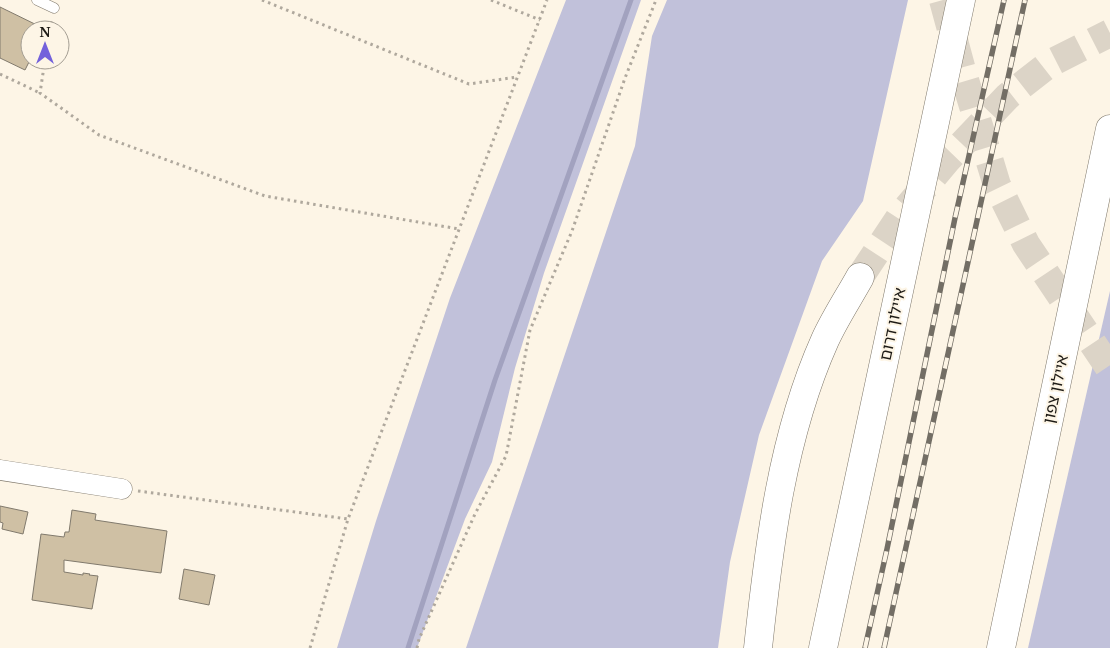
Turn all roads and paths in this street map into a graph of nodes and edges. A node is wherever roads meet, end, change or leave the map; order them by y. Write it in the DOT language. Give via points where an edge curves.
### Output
graph roads {
  1 [pos="37,0"];
  2 [pos="262,0"];
  3 [pos="491,0"];
  4 [pos="547,0"];
  5 [pos="656,0"];
  6 [pos="962,0"];
  7 [pos="54,8"];
  8 [pos="540,20"];
  9 [pos="43,70"];
  10 [pos="0,74"];
  11 [pos="518,77"];
  12 [pos="40,93"];
  13 [pos="1110,129"];
  14 [pos="460,228"];
  15 [pos="860,276"];
  16 [pos="0,470"];
  17 [pos="122,489"];
  18 [pos="348,519"];
  19 [pos="310,648"];
  20 [pos="418,648"];
  21 [pos="758,648"];
  22 [pos="823,648"];
  23 [pos="1001,648"];
  1 -- 7 [label="lane"];
  2 -- 11 [label="path" via="469,84"];
  3 -- 8 [label="path"];
  4 -- 8 [label="path"];
  5 -- 20 [label="path" via="572,230 530,330 506,456 475,514 419,639"];
  6 -- 22 [label="highway, איילון דרום"];
  8 -- 11 [label="path"];
  9 -- 12 [label="path"];
  10 -- 12 [label="path"];
  11 -- 14 [label="path"];
  12 -- 14 [label="path" via="99,135 265,196"];
  13 -- 23 [label="highway, איילון צפון"];
  14 -- 18 [label="path"];
  15 -- 21 [label="highway" via="825,340 788,453 774,518"];
  16 -- 17 [label="street"];
  17 -- 18 [label="path"];
  18 -- 19 [label="path"];
}
